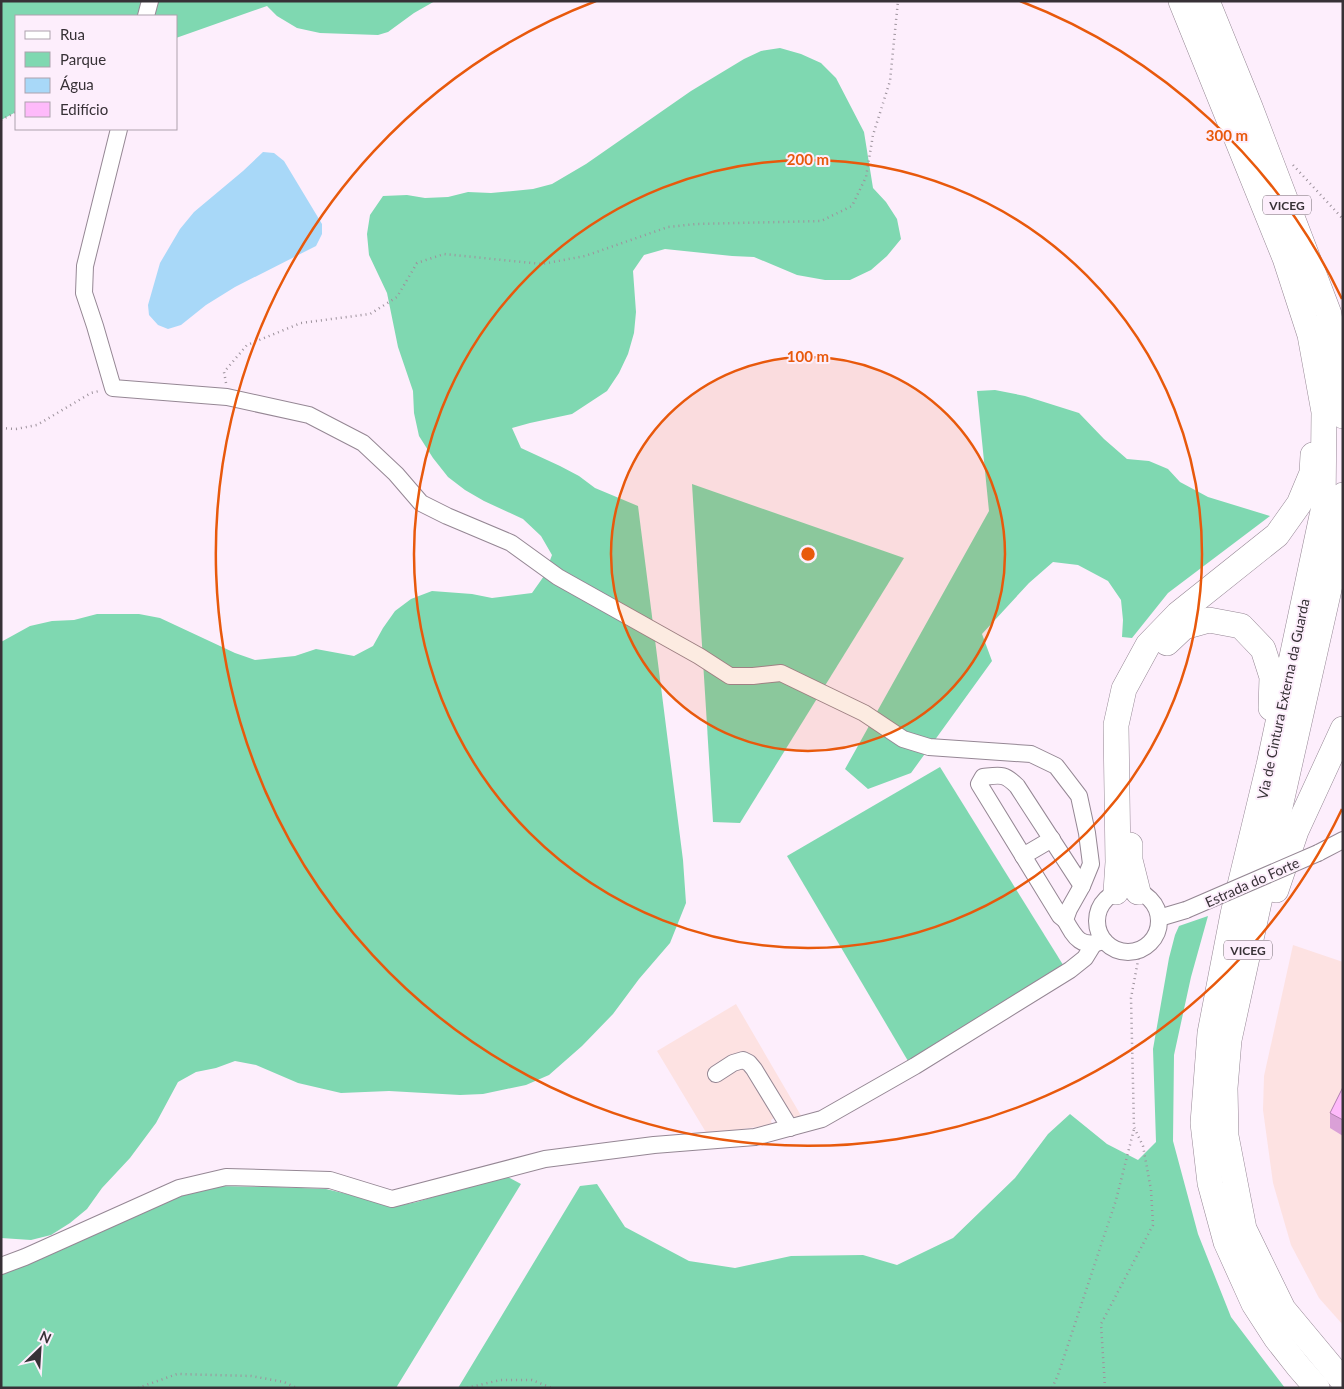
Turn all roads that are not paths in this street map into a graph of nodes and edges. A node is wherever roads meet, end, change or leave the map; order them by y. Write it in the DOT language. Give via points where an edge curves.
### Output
graph roads {
  1 [pos="150,1"];
  2 [pos="1181,1"];
  3 [pos="1206,1"];
  4 [pos="146,15"];
  5 [pos="119,130"];
  6 [pos="1329,314"];
  7 [pos="1310,335"];
  8 [pos="1343,358"];
  9 [pos="1343,416"];
  10 [pos="1343,495"];
  11 [pos="1343,729"];
  12 [pos="1269,765"];
  13 [pos="1052,840"];
  14 [pos="1343,840"];
  15 [pos="1023,856"];
  16 [pos="1082,886"];
  17 [pos="1127,892"];
  18 [pos="1159,918"];
  19 [pos="1065,920"];
  20 [pos="1098,943"];
  21 [pos="1229,1040"];
  22 [pos="716,1074"];
  23 [pos="790,1128"];
  24 [pos="1,1266"];
  25 [pos="1343,1381"];
  26 [pos="1317,1388"];
  1 -- 4 [label="street"];
  2 -- 7 [label="highway, Via de Cintura Externa da Guarda / VICEG" via="1285,258"];
  3 -- 6 [label="highway, VICEG"];
  5 -- 16 [label="street" via="85,266 84,294 113,388 228,396 309,415 363,443 421,502 512,543 558,577 730,676 781,673 864,713 903,738 928,747 1031,754 1056,766 1079,796 1091,864"];
  6 -- 8 [label="highway"];
  6 -- 9 [label="highway, VICEG"];
  7 -- 12 [label="highway, Via de Cintura Externa da Guarda / VICEG" via="1324,412 1323,511"];
  7 -- 17 [label="highway" via="1316,417 1312,472 1300,504 1277,535 1178,614 1154,638 1124,689 1116,724 1118,862"];
  10 -- 21 [label="highway, Via de Cintura Externa da Guarda / VICEG" via="1339,545"];
  11 -- 21 [label="highway" via="1296,831"];
  12 -- 17 [label="highway" via="1272,677 1264,649 1241,626 1209,620 1184,627 1157,653 1135,691 1128,728 1130,860"];
  12 -- 26 [label="highway, Via de Cintura Externa da Guarda / VICEG" via="1210,1033 1203,1123 1210,1182 1226,1242 1254,1304 1276,1338"];
  13 -- 15 [label="street"];
  13 -- 15 [label="street" via="1017,786 999,775 983,777 979,784"];
  13 -- 16 [label="street"];
  14 -- 18 [label="street, Estrada do Forte, bridge" via="1186,910"];
  15 -- 19 [label="street"];
  16 -- 19 [label="street"];
  17 -- 18 [label="street" via="1146,896 1157,909"];
  17 -- 20 [label="street" via="1107,897 1101,905 1096,923"];
  18 -- 20 [label="street" via="1155,937 1140,950 1120,952"];
  19 -- 20 [label="street" via="1072,934 1082,942"];
  20 -- 23 [label="street" via="1070,970 915,1066 822,1119"];
  21 -- 25 [label="highway, Via de Cintura Externa da Guarda / VICEG" via="1226,1136 1244,1229 1283,1309"];
  22 -- 23 [label="street" via="733,1063 743,1060 749,1063"];
  23 -- 24 [label="street" via="755,1137 654,1145 545,1159 392,1199 330,1180 226,1177 178,1188"];
}
